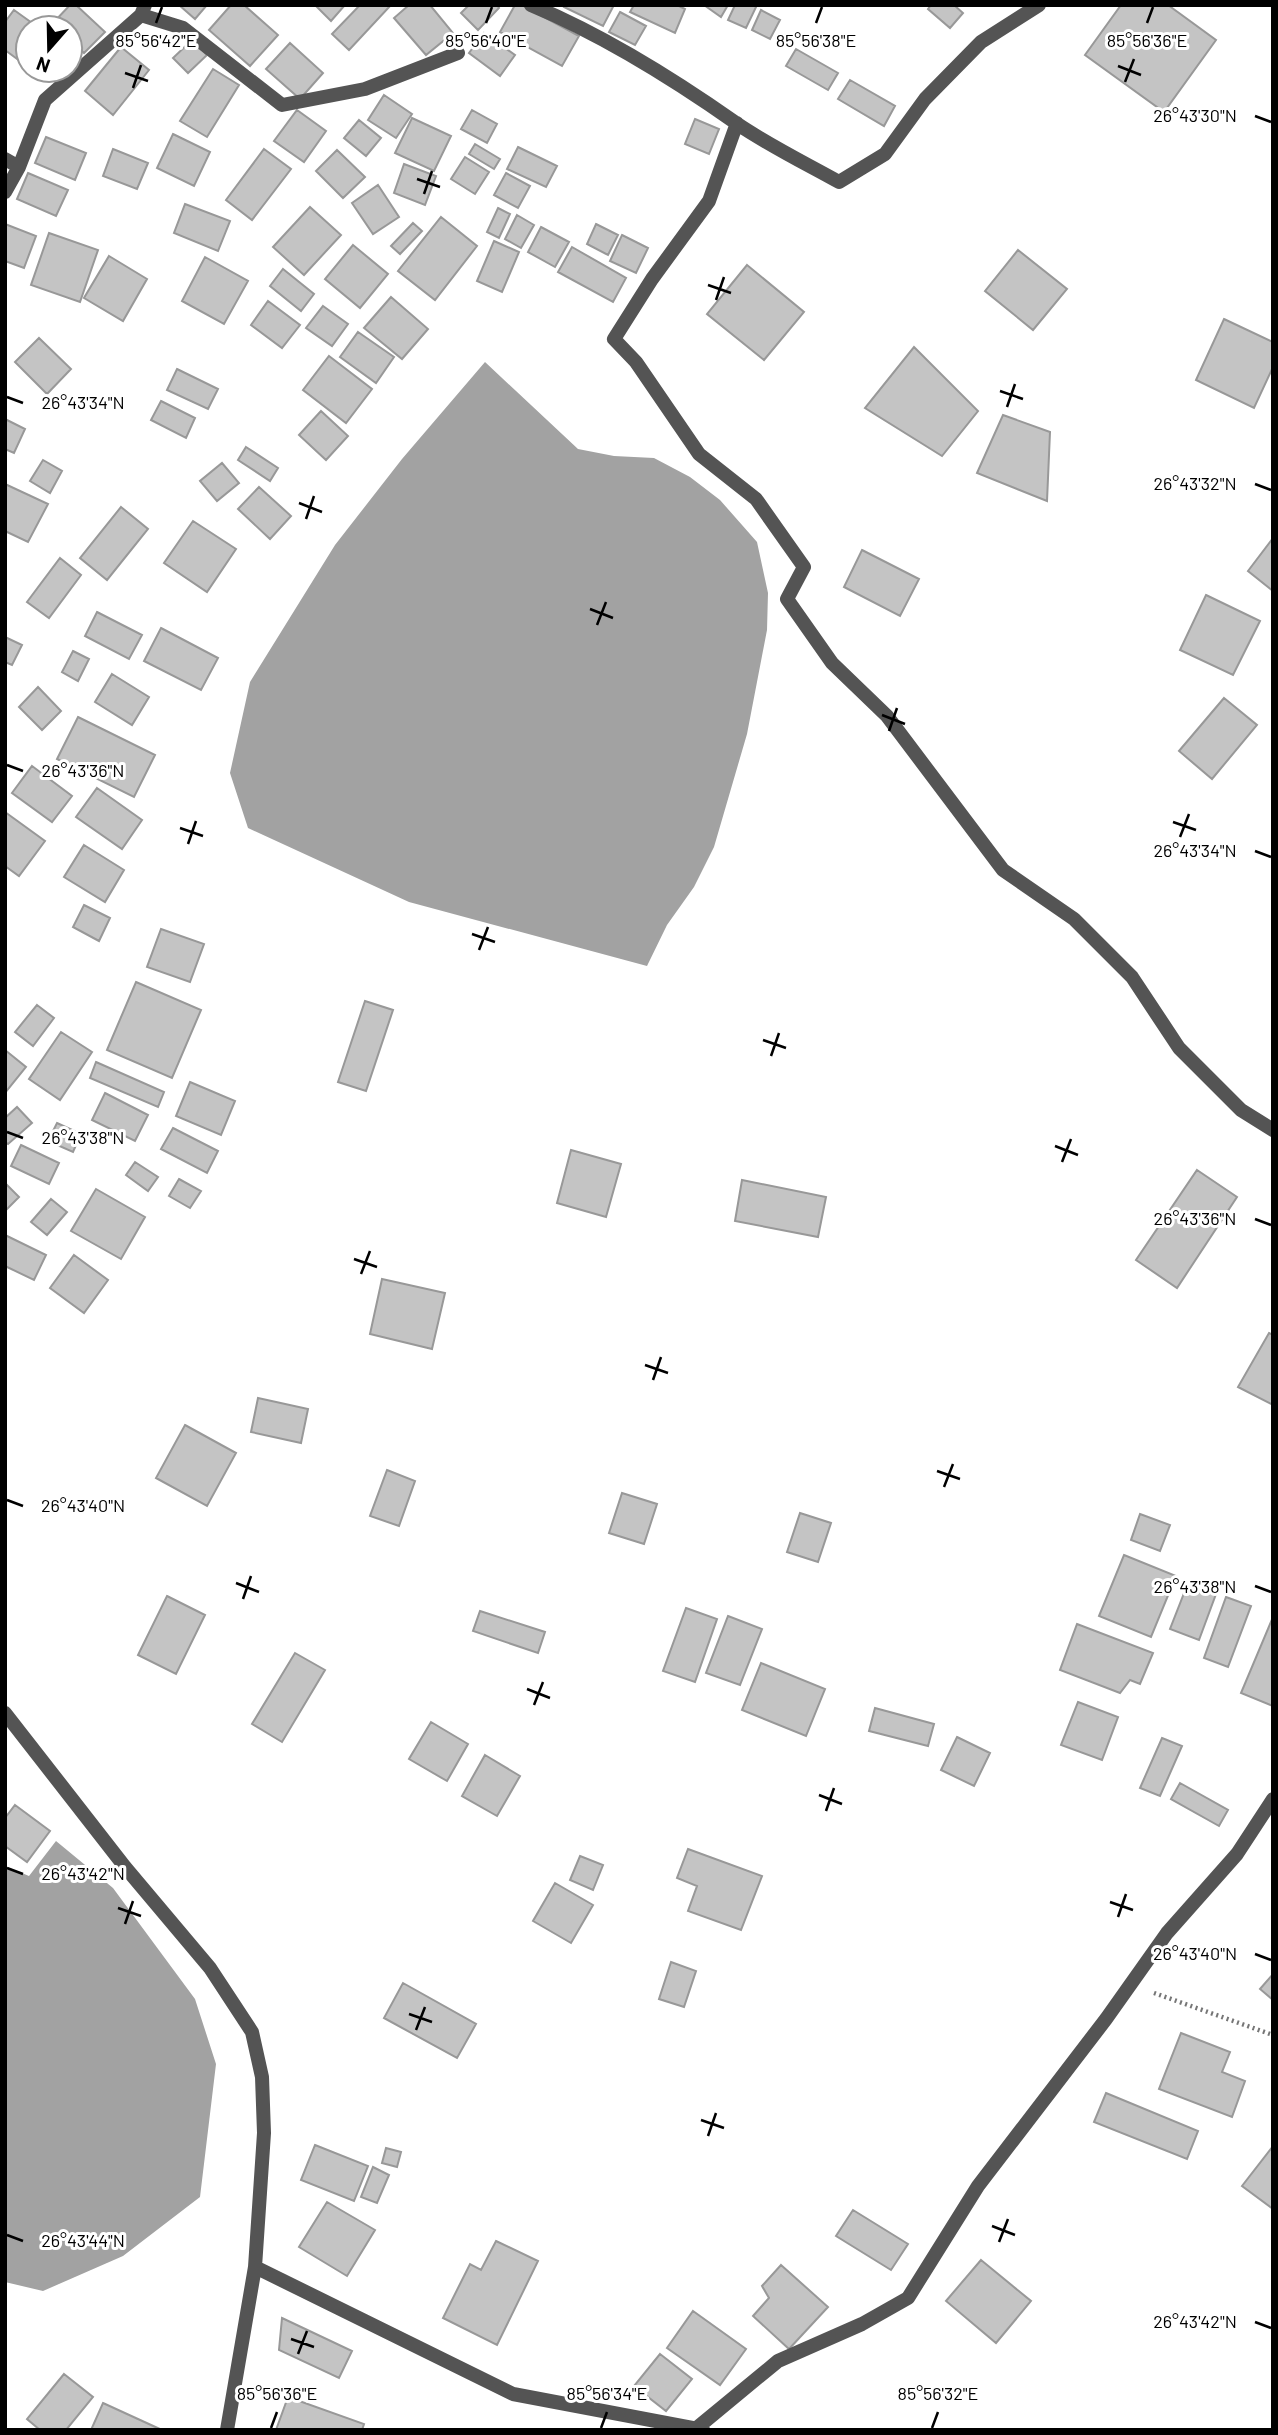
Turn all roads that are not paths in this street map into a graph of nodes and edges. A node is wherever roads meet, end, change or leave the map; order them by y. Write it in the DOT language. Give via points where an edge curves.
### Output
graph roads {
  1 [pos="531,5"];
  2 [pos="1040,5"];
  3 [pos="143,10"];
  4 [pos="458,53"];
  5 [pos="737,124"];
  6 [pos="5,159"];
  7 [pos="19,167"];
  8 [pos="5,192"];
  9 [pos="1273,1130"];
  10 [pos="5,1713"];
  11 [pos="1273,1798"];
  12 [pos="255,2267"];
  13 [pos="701,2428"];
  14 [pos="227,2430"];
  1 -- 5 [label="street" via="571,22"];
  2 -- 5 [label="street" via="981,42 925,99 886,154 839,182"];
  3 -- 4 [label="street" via="183,27 282,105 365,89"];
  3 -- 7 [label="street" via="45,100"];
  5 -- 9 [label="street" via="709,201 614,339 636,362 699,454 756,499 803,566 787,599 832,663 887,716 1003,870 1074,919 1132,977 1179,1048 1241,1110"];
  6 -- 7 [label="street"];
  7 -- 8 [label="street"];
  10 -- 12 [label="street" via="210,1968 252,2032 262,2077 264,2133"];
  11 -- 13 [label="street" via="1237,1854 1167,1933 978,2186 908,2298 778,2361"];
  12 -- 13 [label="street" via="513,2394"];
  12 -- 14 [label="street"];
}
